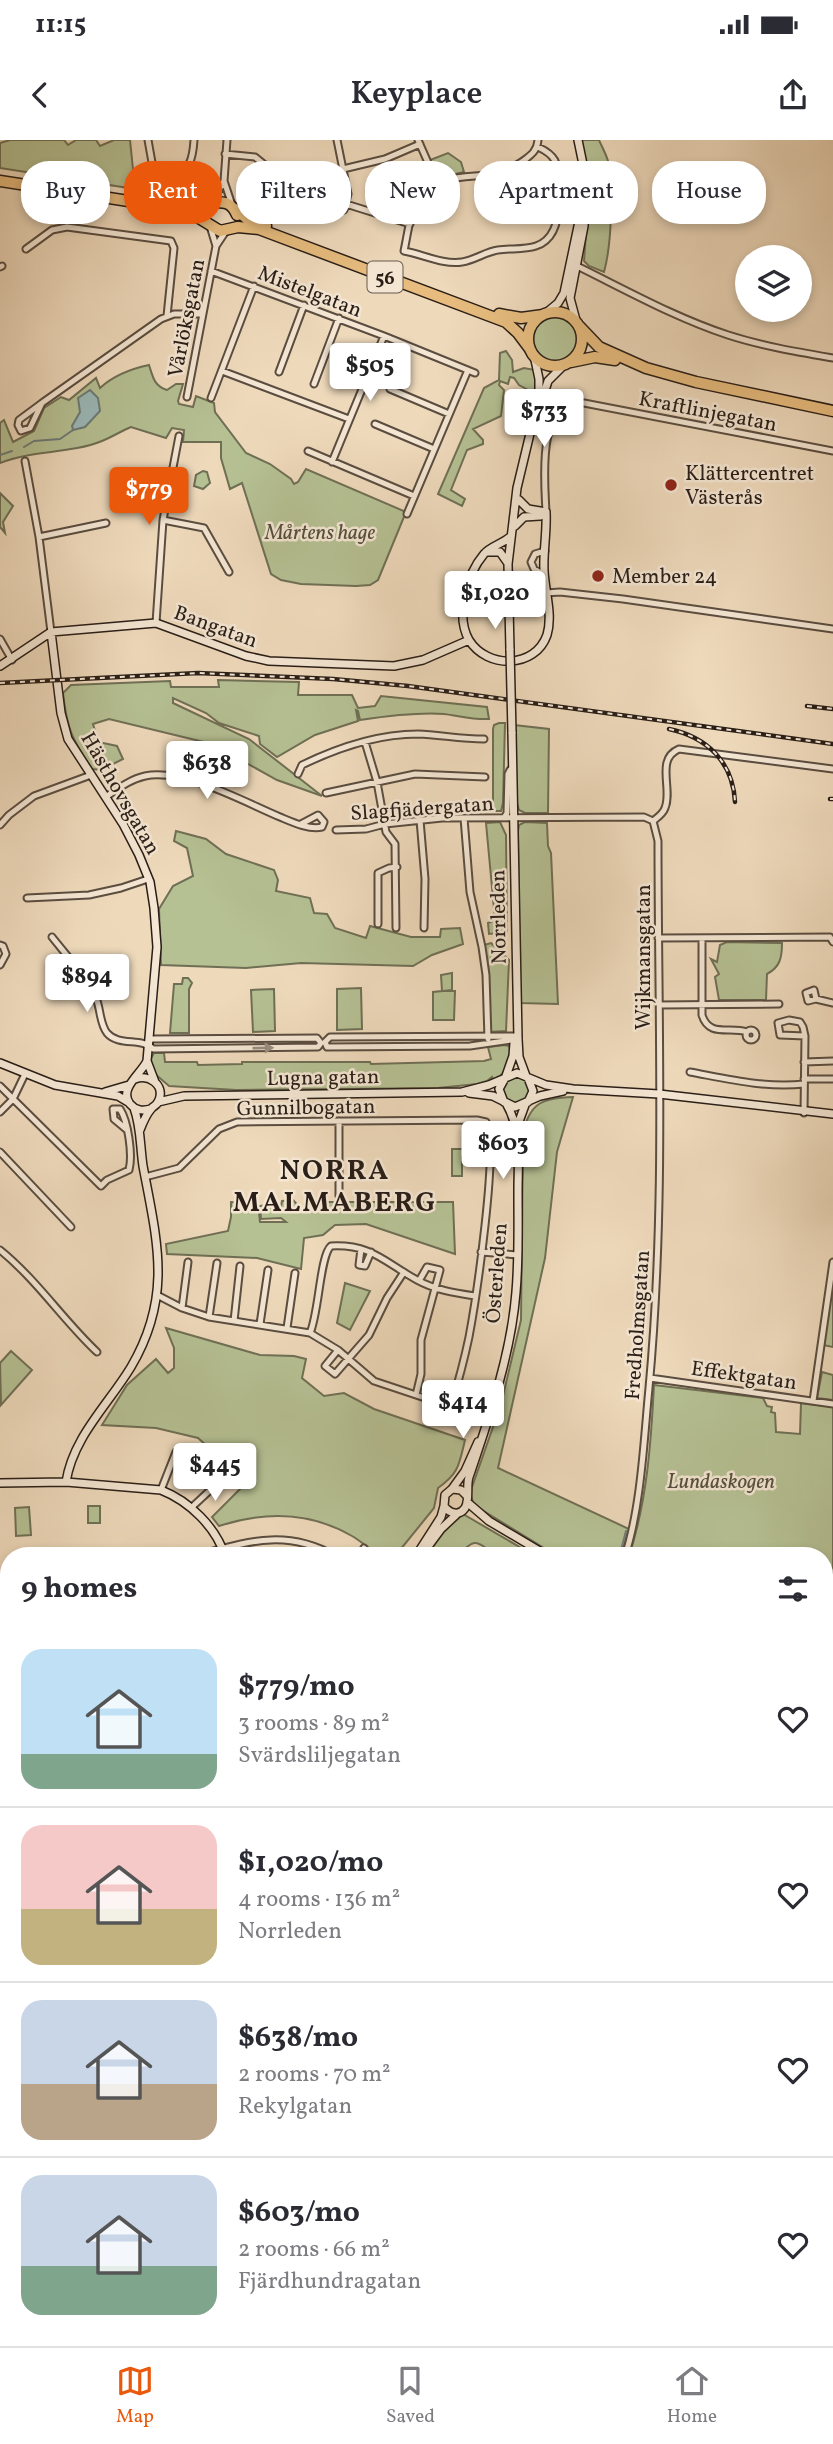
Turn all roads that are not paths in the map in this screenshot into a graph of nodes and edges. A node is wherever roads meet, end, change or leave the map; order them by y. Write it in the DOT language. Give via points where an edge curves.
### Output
graph roads {
  1 [pos="148,140"];
  2 [pos="194,140"];
  3 [pos="227,140"];
  4 [pos="338,140"];
  5 [pos="577,140"];
  6 [pos="419,142"];
  7 [pos="538,143"];
  8 [pos="225,154"];
  9 [pos="260,161"];
  10 [pos="342,161"];
  11 [pos="427,161"];
  12 [pos="351,167"];
  13 [pos="460,178"];
  14 [pos="0,179"];
  15 [pos="224,181"];
  16 [pos="222,184"];
  17 [pos="124,195"];
  18 [pos="222,201"];
  19 [pos="234,208"];
  20 [pos="410,224"];
  21 [pos="208,225"];
  22 [pos="228,230"];
  23 [pos="216,246"];
  24 [pos="26,249"];
  25 [pos="579,253"];
  26 [pos="574,265"];
  27 [pos="211,271"];
  28 [pos="590,272"];
  29 [pos="254,286"];
  30 [pos="304,305"];
  31 [pos="203,314"];
  32 [pos="545,314"];
  33 [pos="167,316"];
  34 [pos="339,318"];
  35 [pos="578,325"];
  36 [pos="384,336"];
  37 [pos="532,352"];
  38 [pos="833,358"];
  39 [pos="566,363"];
  40 [pos="468,370"];
  41 [pos="222,371"];
  42 [pos="279,372"];
  43 [pos="475,373"];
  44 [pos="696,382"];
  45 [pos="314,384"];
  46 [pos="390,388"];
  47 [pos="187,397"];
  48 [pos="211,398"];
  49 [pos="42,403"];
  50 [pos="833,411"];
  51 [pos="449,414"];
  52 [pos="349,419"];
  53 [pos="375,424"];
  54 [pos="179,436"];
  55 [pos="434,449"];
  56 [pos="308,451"];
  57 [pos="833,451"];
  58 [pos="25,461"];
  59 [pos="332,462"];
  60 [pos="414,496"];
  61 [pos="519,499"];
  62 [pos="546,513"];
  63 [pos="407,514"];
  64 [pos="163,520"];
  65 [pos="106,523"];
  66 [pos="515,526"];
  67 [pos="40,537"];
  68 [pos="510,537"];
  69 [pos="546,551"];
  70 [pos="485,552"];
  71 [pos="506,560"];
  72 [pos="229,572"];
  73 [pos="544,575"];
  74 [pos="546,593"];
  75 [pos="509,611"];
  76 [pos="156,623"];
  77 [pos="833,629"];
  78 [pos="51,632"];
  79 [pos="0,639"];
  80 [pos="469,639"];
  81 [pos="12,660"];
  82 [pos="0,666"];
  83 [pos="484,739"];
  84 [pos="365,742"];
  85 [pos="512,756"];
  86 [pos="833,769"];
  87 [pos="299,774"];
  88 [pos="91,775"];
  89 [pos="485,777"];
  90 [pos="377,782"];
  91 [pos="326,793"];
  92 [pos="107,796"];
  93 [pos="514,817"];
  94 [pos="464,818"];
  95 [pos="420,820"];
  96 [pos="653,821"];
  97 [pos="301,824"];
  98 [pos="385,824"];
  99 [pos="0,825"];
  100 [pos="336,830"];
  101 [pos="397,867"];
  102 [pos="148,879"];
  103 [pos="27,898"];
  104 [pos="379,923"];
  105 [pos="396,928"];
  106 [pos="424,928"];
  107 [pos="52,937"];
  108 [pos="658,938"];
  109 [pos="832,938"];
  110 [pos="702,939"];
  111 [pos="0,945"];
  112 [pos="0,965"];
  113 [pos="816,999"];
  114 [pos="832,1002"];
  115 [pos="702,1004"];
  116 [pos="779,1004"];
  117 [pos="659,1005"];
  118 [pos="747,1032"];
  119 [pos="804,1036"];
  120 [pos="395,1037"];
  121 [pos="221,1038"];
  122 [pos="288,1038"];
  123 [pos="488,1039"];
  124 [pos="515,1039"];
  125 [pos="148,1044"];
  126 [pos="288,1047"];
  127 [pos="395,1047"];
  128 [pos="221,1048"];
  129 [pos="147,1061"];
  130 [pos="833,1061"];
  131 [pos="804,1062"];
  132 [pos="0,1063"];
  133 [pos="690,1072"];
  134 [pos="25,1074"];
  135 [pos="506,1077"];
  136 [pos="527,1077"];
  137 [pos="833,1079"];
  138 [pos="132,1082"];
  139 [pos="804,1082"];
  140 [pos="0,1086"];
  141 [pos="157,1086"];
  142 [pos="573,1089"];
  143 [pos="462,1091"];
  144 [pos="101,1093"];
  145 [pos="659,1094"];
  146 [pos="184,1096"];
  147 [pos="13,1099"];
  148 [pos="505,1102"];
  149 [pos="526,1104"];
  150 [pos="131,1105"];
  151 [pos="155,1105"];
  152 [pos="0,1112"];
  153 [pos="804,1113"];
  154 [pos="833,1117"];
  155 [pos="339,1121"];
  156 [pos="517,1128"];
  157 [pos="126,1129"];
  158 [pos="140,1130"];
  159 [pos="0,1152"];
  160 [pos="145,1177"];
  161 [pos="101,1186"];
  162 [pos="108,1192"];
  163 [pos="339,1196"];
  164 [pos="71,1227"];
  165 [pos="361,1249"];
  166 [pos="0,1251"];
  167 [pos="371,1252"];
  168 [pos="481,1252"];
  169 [pos="518,1255"];
  170 [pos="188,1262"];
  171 [pos="833,1262"];
  172 [pos="217,1263"];
  173 [pos="240,1266"];
  174 [pos="268,1270"];
  175 [pos="404,1272"];
  176 [pos="295,1273"];
  177 [pos="419,1281"];
  178 [pos="437,1289"];
  179 [pos="157,1295"];
  180 [pos="475,1296"];
  181 [pos="182,1308"];
  182 [pos="209,1317"];
  183 [pos="234,1321"];
  184 [pos="260,1324"];
  185 [pos="287,1328"];
  186 [pos="310,1333"];
  187 [pos="338,1350"];
  188 [pos="97,1352"];
  189 [pos="348,1359"];
  190 [pos="650,1378"];
  191 [pos="416,1395"];
  192 [pos="813,1401"];
  193 [pos="833,1404"];
  194 [pos="451,1406"];
  195 [pos="470,1413"];
  196 [pos="488,1419"];
  197 [pos="176,1451"];
  198 [pos="221,1479"];
  199 [pos="66,1482"];
  200 [pos="0,1483"];
  201 [pos="452,1489"];
  202 [pos="161,1490"];
  203 [pos="467,1499"];
  204 [pos="444,1506"];
  205 [pos="191,1508"];
  206 [pos="459,1513"];
  207 [pos="489,1521"];
  208 [pos="221,1547"];
  209 [pos="237,1547"];
  210 [pos="315,1547"];
  211 [pos="422,1547"];
  212 [pos="428,1547"];
  213 [pos="533,1547"];
  214 [pos="627,1547"];
  1 -- 2 [label="street" via="153,168 169,175 188,168"];
  3 -- 8 [label="street"];
  4 -- 10 [label="street"];
  5 -- 25 [label="main road" via="586,192"];
  5 -- 26 [label="main road" via="582,193"];
  6 -- 11 [label="street"];
  6 -- 12 [label="street" via="385,159"];
  7 -- 13 [label="street" via="532,154 514,167"];
  7 -- 20 [label="street" via="556,162 559,192 557,222 544,242 461,262 435,259 404,251"];
  8 -- 9 [label="street"];
  8 -- 15 [label="street"];
  14 -- 17 [label="highway, 56"];
  14 -- 21 [label="highway, 56" via="175,208"];
  15 -- 16 [label="street"];
  15 -- 19 [label="street"];
  18 -- 19 [label="highway, 56"];
  19 -- 22 [label="highway" via="237,221"];
  19 -- 32 [label="highway, 56" via="246,218 505,316"];
  21 -- 22 [label="highway, 56"];
  21 -- 23 [label="street, Vårlöksgatan"];
  22 -- 23 [label="street, Vårlöksgatan"];
  22 -- 37 [label="highway, 56" via="259,229 506,322"];
  23 -- 27 [label="street, Vårlöksgatan"];
  24 -- 33 [label="street" via="52,230 67,227 171,241"];
  25 -- 26 [label="main road"];
  25 -- 28 [label="street"];
  26 -- 28 [label="street"];
  26 -- 32 [label="main road" via="562,299"];
  26 -- 35 [label="main road" via="570,298"];
  27 -- 29 [label="street, Mistelgatan"];
  27 -- 31 [label="street, Vårlöksgatan"];
  28 -- 38 [label="street" via="727,335"];
  29 -- 30 [label="street, Mistelgatan"];
  29 -- 41 [label="street"];
  30 -- 34 [label="street, Mistelgatan"];
  30 -- 42 [label="street"];
  31 -- 33 [label="street"];
  31 -- 47 [label="street, Vårlöksgatan"];
  32 -- 35 [label="highway, 56" via="566,314"];
  32 -- 37 [label="highway" via="530,329"];
  33 -- 49 [label="street"];
  34 -- 36 [label="street, Mistelgatan"];
  34 -- 45 [label="street"];
  35 -- 39 [label="highway" via="580,349"];
  35 -- 44 [label="highway, 56" via="592,342 611,354"];
  36 -- 40 [label="street, Mistelgatan"];
  36 -- 52 [label="street"];
  37 -- 39 [label="highway, 56" via="551,366"];
  37 -- 68 [label="main road, Norrleden" via="539,396"];
  39 -- 44 [label="highway, 56" via="605,357"];
  39 -- 61 [label="main road, Norrleden" via="545,387"];
  40 -- 43 [label="street, Mistelgatan"];
  40 -- 51 [label="street"];
  41 -- 48 [label="street"];
  41 -- 52 [label="street"];
  44 -- 50 [label="highway, 56"];
  46 -- 51 [label="street"];
  49 -- 49 [label="street" via="30,428 22,430 19,420"];
  51 -- 55 [label="street"];
  52 -- 59 [label="street"];
  53 -- 55 [label="street"];
  54 -- 64 [label="street"];
  55 -- 60 [label="street"];
  56 -- 59 [label="street"];
  57 -- 62 [label="street, Kraftlinjegatan" via="572,403 555,415 549,433"];
  58 -- 67 [label="street, Hästhovsgatan"];
  59 -- 60 [label="street"];
  60 -- 63 [label="street"];
  61 -- 62 [label="main road" via="528,509"];
  61 -- 66 [label="main road, Norrleden"];
  62 -- 66 [label="main road" via="524,517"];
  62 -- 69 [label="main road"];
  64 -- 72 [label="street" via="204,528"];
  64 -- 76 [label="street"];
  65 -- 67 [label="street"];
  66 -- 75 [label="main road, Norrleden"];
  67 -- 78 [label="street, Hästhovsgatan"];
  68 -- 70 [label="main road"];
  68 -- 71 [label="main road, Norrleden"];
  69 -- 73 [label="main road"];
  69 -- 73 [label="street" via="535,554 531,562"];
  70 -- 71 [label="main road" via="500,552"];
  70 -- 80 [label="main road" via="466,593 464,618"];
  71 -- 75 [label="main road, Norrleden"];
  73 -- 74 [label="main road"];
  74 -- 77 [label="street" via="623,599"];
  74 -- 80 [label="main road" via="546,636 528,657 514,662 498,660"];
  75 -- 85 [label="main road, Norrleden, bridge"];
  76 -- 78 [label="main road, Bangatan"];
  76 -- 80 [label="main road, Bangatan" via="269,661 394,666 423,660"];
  78 -- 81 [label="main road"];
  78 -- 88 [label="main road, Hästhovsgatan" via="63,726"];
  79 -- 81 [label="street"];
  81 -- 82 [label="main road"];
  83 -- 84 [label="street" via="406,734"];
  84 -- 87 [label="street" via="316,758 302,765"];
  84 -- 90 [label="street"];
  85 -- 93 [label="main road, Norrleden"];
  85 -- 93 [label="main road, Norrleden"];
  86 -- 96 [label="street" via="679,748 667,762 667,803"];
  88 -- 92 [label="main road, Hästhovsgatan"];
  88 -- 99 [label="street" via="34,796"];
  89 -- 90 [label="street" via="415,774"];
  90 -- 91 [label="street"];
  90 -- 98 [label="street"];
  92 -- 97 [label="street" via="142,777 172,774"];
  92 -- 102 [label="main road, Hästhovsgatan"];
  93 -- 94 [label="street, Slagfjädergatan"];
  93 -- 96 [label="street, Slagfjädergatan" via="644,817"];
  93 -- 124 [label="main road, Norrleden"];
  93 -- 124 [label="main road, Norrleden"];
  94 -- 95 [label="street, Slagfjädergatan"];
  94 -- 123 [label="street" via="470,892 486,975"];
  95 -- 98 [label="street, Slagfjädergatan"];
  95 -- 106 [label="street"];
  96 -- 108 [label="street, Wijkmansgatan" via="658,841"];
  98 -- 100 [label="street, Slagfjädergatan"];
  98 -- 101 [label="street" via="395,844"];
  101 -- 104 [label="street" via="378,873"];
  101 -- 105 [label="street"];
  102 -- 103 [label="street" via="89,895"];
  102 -- 125 [label="main road, Hästhovsgatan" via="157,947"];
  107 -- 125 [label="street" via="90,987 107,1033 122,1041"];
  108 -- 110 [label="street"];
  108 -- 117 [label="street, Wijkmansgatan"];
  109 -- 110 [label="street"];
  110 -- 115 [label="street"];
  111 -- 112 [label="street" via="6,951"];
  113 -- 114 [label="street"];
  115 -- 116 [label="street"];
  115 -- 117 [label="street"];
  115 -- 118 [label="street" via="710,1028"];
  117 -- 145 [label="street, Wijkmansgatan"];
  119 -- 119 [label="street" via="780,1035 778,1023 800,1021"];
  119 -- 131 [label="street"];
  120 -- 123 [label="street"];
  120 -- 127 [label="street"];
  120 -- 127 [label="street" via="330,1037 325,1042 327,1047"];
  121 -- 122 [label="street"];
  121 -- 125 [label="street" via="151,1039"];
  121 -- 128 [label="street"];
  122 -- 126 [label="street"];
  122 -- 126 [label="street" via="317,1038 321,1043 318,1047"];
  123 -- 124 [label="street"];
  123 -- 127 [label="street" via="470,1046"];
  124 -- 135 [label="main road, Norrleden"];
  124 -- 136 [label="main road, Norrleden"];
  125 -- 128 [label="street" via="153,1049"];
  125 -- 129 [label="main road, Hästhovsgatan"];
  128 -- 126 [label="street, one-way"];
  129 -- 138 [label="main road"];
  129 -- 141 [label="main road, Hästhovsgatan"];
  130 -- 131 [label="street"];
  131 -- 139 [label="street"];
  132 -- 134 [label="main road"];
  133 -- 139 [label="street" via="766,1086"];
  134 -- 144 [label="main road"];
  134 -- 147 [label="street"];
  135 -- 136 [label="main road" via="517,1073"];
  135 -- 143 [label="main road, Lugna gatan"];
  135 -- 148 [label="main road" via="499,1089"];
  136 -- 142 [label="main road" via="546,1086"];
  136 -- 149 [label="main road" via="533,1091"];
  137 -- 139 [label="street"];
  138 -- 141 [label="main road" via="143,1077"];
  138 -- 144 [label="main road"];
  138 -- 150 [label="main road" via="126,1093"];
  139 -- 153 [label="street"];
  140 -- 147 [label="street"];
  141 -- 146 [label="main road, Lugna gatan"];
  141 -- 151 [label="main road"];
  142 -- 145 [label="main road"];
  142 -- 149 [label="main road"];
  143 -- 146 [label="main road, Lugna gatan"];
  143 -- 148 [label="main road, Lugna gatan"];
  144 -- 150 [label="main road" via="118,1096"];
  145 -- 153 [label="main road"];
  145 -- 190 [label="street, Fredholmsgatan"];
  146 -- 151 [label="main road, Lugna gatan"];
  147 -- 152 [label="street"];
  147 -- 161 [label="street"];
  148 -- 149 [label="main road" via="515,1107"];
  148 -- 156 [label="main road, Österleden"];
  149 -- 156 [label="main road, Österleden"];
  150 -- 151 [label="main road" via="143,1110"];
  150 -- 158 [label="main road"];
  151 -- 158 [label="main road"];
  153 -- 154 [label="main road"];
  155 -- 160 [label="street, Gunnilbogatan" via="229,1124 180,1167"];
  155 -- 163 [label="street"];
  155 -- 168 [label="street, Gunnilbogatan" via="485,1122 490,1130 491,1172"];
  156 -- 169 [label="main road, Österleden"];
  157 -- 161 [label="street" via="129,1170"];
  158 -- 160 [label="main road"];
  159 -- 164 [label="street"];
  160 -- 179 [label="main road" via="158,1242"];
  161 -- 162 [label="street"];
  165 -- 167 [label="street"];
  165 -- 167 [label="street" via="359,1265 365,1266"];
  165 -- 186 [label="street" via="331,1246 325,1252"];
  166 -- 188 [label="street" via="39,1286"];
  167 -- 175 [label="street"];
  168 -- 169 [label="street"];
  168 -- 180 [label="street"];
  169 -- 196 [label="main road, Österleden" via="511,1329"];
  170 -- 181 [label="street"];
  171 -- 192 [label="street"];
  172 -- 182 [label="street"];
  173 -- 183 [label="street"];
  174 -- 184 [label="street"];
  175 -- 177 [label="street"];
  175 -- 189 [label="street" via="375,1326"];
  176 -- 185 [label="street"];
  177 -- 178 [label="street"];
  177 -- 178 [label="street" via="427,1267 440,1270"];
  178 -- 180 [label="street"];
  178 -- 191 [label="street" via="422,1333"];
  179 -- 181 [label="street"];
  179 -- 199 [label="main road" via="144,1340 82,1437"];
  180 -- 194 [label="street"];
  181 -- 182 [label="street"];
  182 -- 183 [label="street"];
  183 -- 184 [label="street"];
  184 -- 185 [label="street"];
  185 -- 186 [label="street"];
  186 -- 187 [label="street"];
  187 -- 189 [label="street"];
  187 -- 189 [label="street" via="325,1366 335,1374"];
  189 -- 191 [label="street" via="373,1381"];
  190 -- 192 [label="street, Effektgatan"];
  190 -- 214 [label="street, Fredholmsgatan"];
  191 -- 194 [label="street"];
  192 -- 193 [label="street, Effektgatan"];
  194 -- 195 [label="street"];
  196 -- 201 [label="main road, Österleden"];
  196 -- 203 [label="main road, Österleden"];
  197 -- 202 [label="street"];
  198 -- 205 [label="street"];
  199 -- 200 [label="main road"];
  199 -- 202 [label="main road"];
  201 -- 203 [label="main road" via="461,1490"];
  201 -- 204 [label="main road" via="444,1495"];
  202 -- 205 [label="main road"];
  203 -- 206 [label="main road"];
  203 -- 207 [label="main road"];
  204 -- 206 [label="main road"];
  204 -- 211 [label="main road"];
  205 -- 208 [label="main road"];
  206 -- 207 [label="main road"];
  206 -- 212 [label="main road"];
  207 -- 213 [label="main road"];
  209 -- 210 [label="street" via="282,1539"];
}
